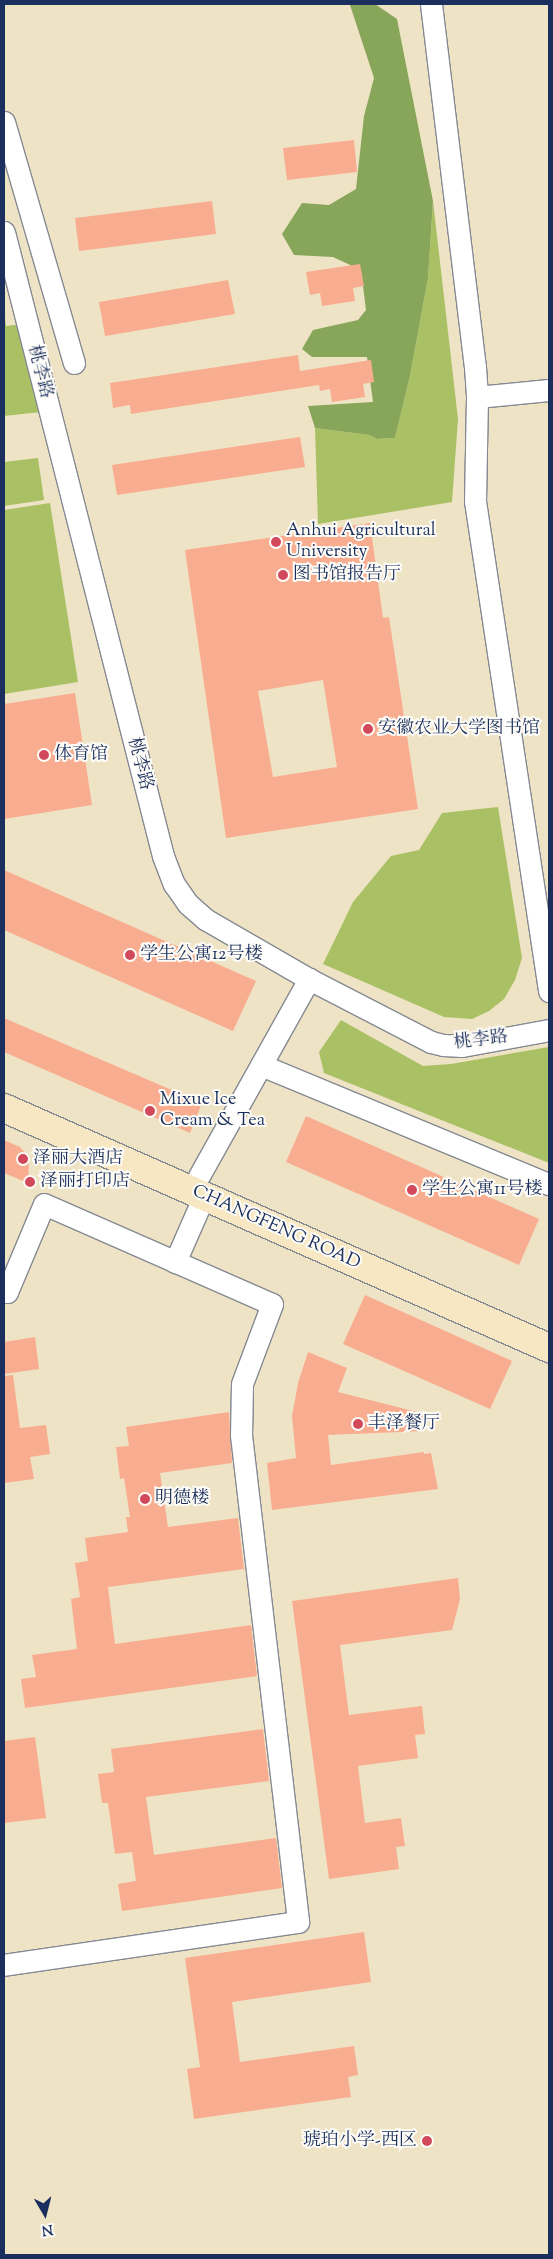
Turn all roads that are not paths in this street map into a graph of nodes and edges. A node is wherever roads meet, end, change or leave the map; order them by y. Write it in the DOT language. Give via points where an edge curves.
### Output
graph roads {
  1 [pos="431,4"];
  2 [pos="4,122"];
  3 [pos="4,232"];
  4 [pos="74,363"];
  5 [pos="549,390"];
  6 [pos="477,397"];
  7 [pos="308,978"];
  8 [pos="549,991"];
  9 [pos="549,1030"];
  10 [pos="261,1065"];
  11 [pos="4,1091"];
  12 [pos="4,1108"];
  13 [pos="549,1184"];
  14 [pos="201,1186"];
  15 [pos="175,1262"];
  16 [pos="4,1292"];
  17 [pos="549,1328"];
  18 [pos="549,1348"];
  19 [pos="4,1964"];
  1 -- 6 [label="street"];
  2 -- 4 [label="street"];
  3 -- 7 [label="street, 桃李路" via="163,856 174,884 188,904 205,919"];
  5 -- 6 [label="street"];
  6 -- 8 [label="street" via="475,501"];
  7 -- 9 [label="street, 桃李路" via="421,1037 443,1045 462,1046"];
  7 -- 10 [label="street"];
  10 -- 13 [label="street"];
  10 -- 14 [label="street"];
  11 -- 14 [label="main road, CHANGFENG ROAD"];
  12 -- 14 [label="main road, CHANGFENG ROAD"];
  14 -- 15 [label="street"];
  14 -- 17 [label="main road, CHANGFENG ROAD"];
  14 -- 18 [label="main road, CHANGFENG ROAD"];
  15 -- 16 [label="street" via="44,1204 7,1292"];
  15 -- 19 [label="street" via="272,1304 242,1384 240,1435 298,1922"];
}
